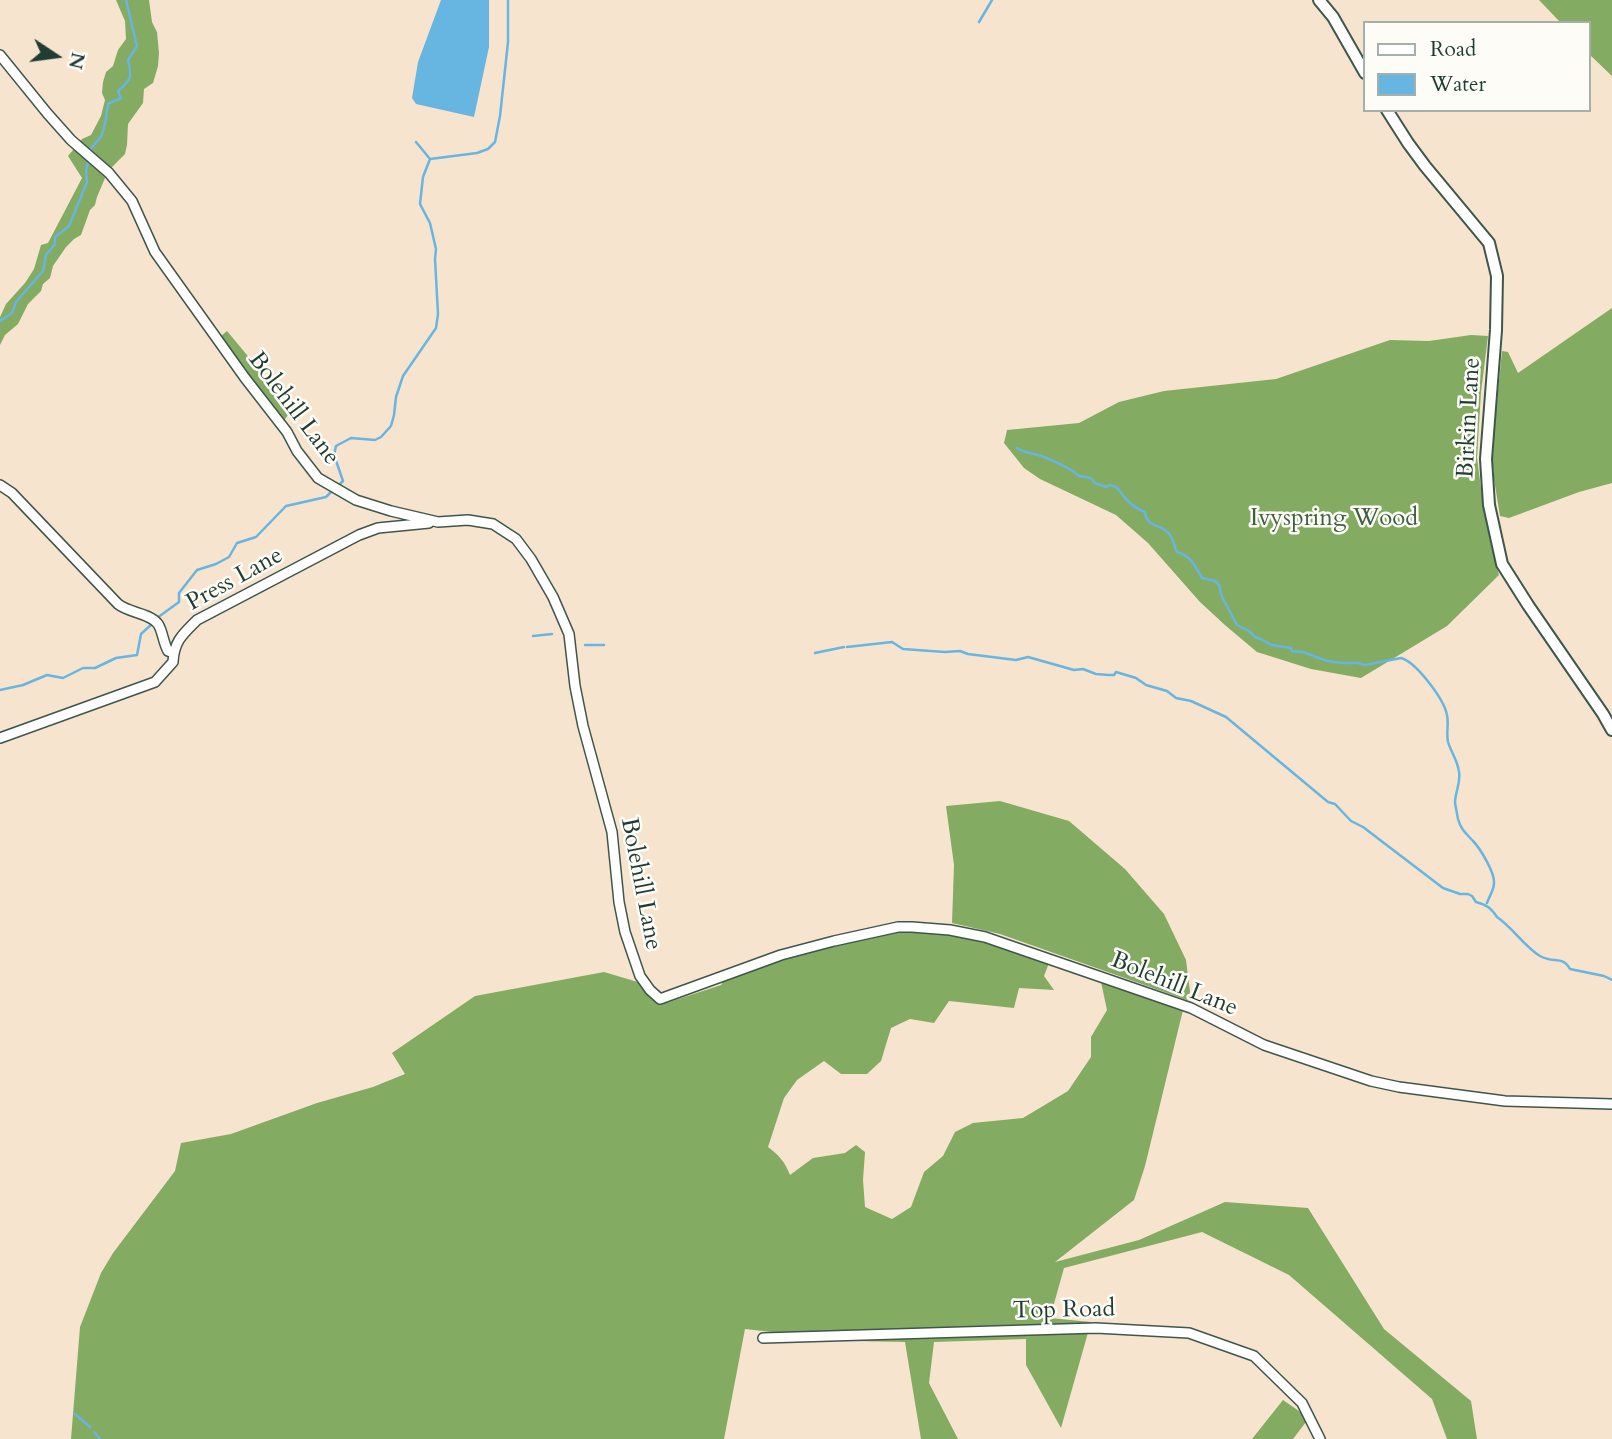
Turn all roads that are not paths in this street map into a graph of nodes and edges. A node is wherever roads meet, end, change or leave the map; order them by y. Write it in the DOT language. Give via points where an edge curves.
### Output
graph roads {
  1 [pos="1319,0"];
  2 [pos="0,55"];
  3 [pos="1364,71"];
  4 [pos="1388,112"];
  5 [pos="0,485"];
  6 [pos="438,522"];
  7 [pos="174,653"];
  8 [pos="1612,730"];
  9 [pos="0,738"];
  10 [pos="1612,1104"];
  11 [pos="763,1338"];
  12 [pos="1320,1439"];
  1 -- 3 [label="street"];
  2 -- 6 [label="street, Bolehill Lane" via="47,113 132,201 155,252 318,478 356,500"];
  4 -- 8 [label="street, Birkin Lane" via="1425,166 1489,243 1497,276 1486,459 1489,505 1502,564"];
  5 -- 7 [label="street" via="118,604 155,621 168,651"];
  6 -- 7 [label="street, Press Lane" via="377,528 359,535 197,620 180,637"];
  6 -- 10 [label="street, Bolehill Lane" via="478,521 504,531 531,559 553,597 569,634 583,726 612,832 625,932 640,976 660,999 834,941 898,927 950,930 985,937 1191,1008 1264,1045 1371,1081 1504,1101"];
  7 -- 9 [label="street, Press Lane" via="173,662 155,682"];
  11 -- 12 [label="street, Top Road" via="1096,1328 1189,1333 1254,1356 1302,1403"];
}
